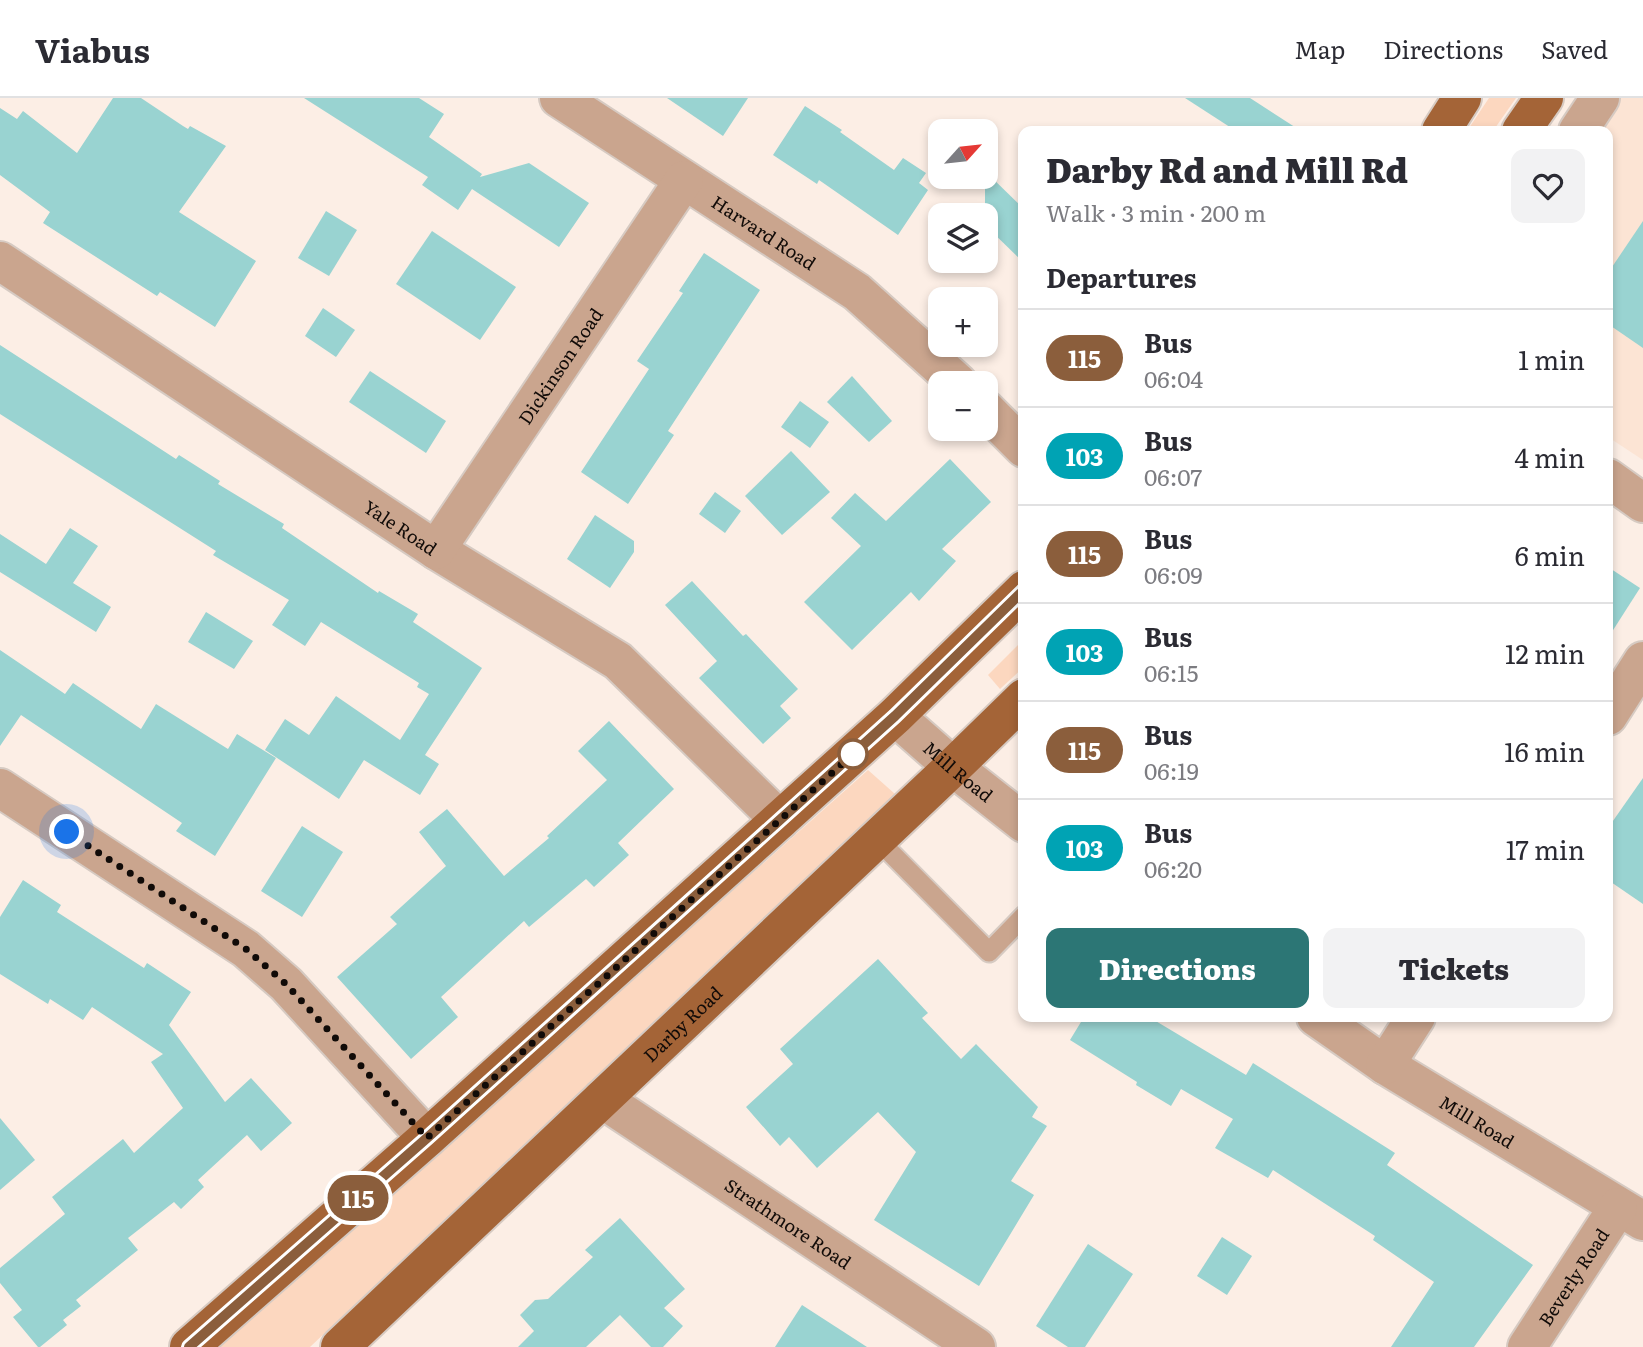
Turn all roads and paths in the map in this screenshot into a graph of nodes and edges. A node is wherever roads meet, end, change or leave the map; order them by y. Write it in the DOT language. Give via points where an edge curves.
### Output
graph roads {
  1 [pos="559,98"];
  2 [pos="1462,98"];
  3 [pos="1544,98"];
  4 [pos="1601,98"];
  5 [pos="1444,126"];
  6 [pos="1524,126"];
  7 [pos="1581,126"];
  8 [pos="684,180"];
  9 [pos="0,261"];
  10 [pos="945,371"];
  11 [pos="998,422"];
  12 [pos="1018,442"];
  13 [pos="1613,482"];
  14 [pos="1643,503"];
  15 [pos="436,550"];
  16 [pos="1018,596"];
  17 [pos="1643,661"];
  18 [pos="1018,704"];
  19 [pos="1613,708"];
  20 [pos="895,716"];
  21 [pos="953,768"];
  22 [pos="0,788"];
  23 [pos="1018,819"];
  24 [pos="780,820"];
  25 [pos="877,839"];
  26 [pos="1018,922"];
  27 [pos="1323,1022"];
  28 [pos="1413,1022"];
  29 [pos="1385,1065"];
  30 [pos="602,1099"];
  31 [pos="427,1138"];
  32 [pos="1631,1214"];
  33 [pos="190,1347"];
  34 [pos="340,1347"];
  35 [pos="976,1347"];
  36 [pos="1527,1347"];
  1 -- 8 [label="street, Harvard Road"];
  2 -- 5 [label="main road"];
  3 -- 6 [label="main road"];
  4 -- 7 [label="street"];
  8 -- 10 [label="street, Harvard Road" via="858,292"];
  8 -- 15 [label="street, Dickinson Road"];
  9 -- 15 [label="street, Yale Road"];
  11 -- 12 [label="street"];
  13 -- 14 [label="street"];
  15 -- 24 [label="street, Yale Road" via="618,661"];
  16 -- 20 [label="main road"];
  17 -- 19 [label="street"];
  18 -- 21 [label="main road, Darby Road"];
  20 -- 21 [label="street, Mill Road"];
  20 -- 24 [label="main road"];
  21 -- 23 [label="street, Mill Road"];
  21 -- 25 [label="main road, Darby Road"];
  22 -- 31 [label="street" via="246,949 286,984"];
  24 -- 31 [label="main road"];
  25 -- 26 [label="lane" via="989,952"];
  25 -- 30 [label="main road, Darby Road"];
  27 -- 29 [label="street, Mill Road"];
  28 -- 29 [label="street"];
  29 -- 32 [label="street, Mill Road"];
  30 -- 34 [label="main road, Darby Road"];
  30 -- 35 [label="street, Strathmore Road"];
  31 -- 33 [label="main road"];
  32 -- 36 [label="street, Beverly Road"];
}
